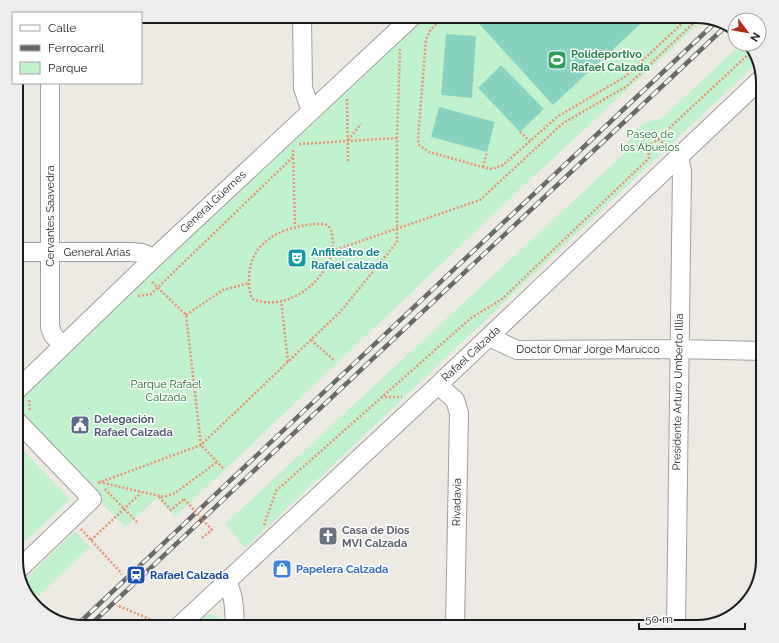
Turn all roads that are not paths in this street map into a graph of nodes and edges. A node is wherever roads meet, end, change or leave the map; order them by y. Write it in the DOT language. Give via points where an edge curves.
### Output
graph roads {
  1 [pos="302,23"];
  2 [pos="406,23"];
  3 [pos="50,84"];
  4 [pos="756,84"];
  5 [pos="311,111"];
  6 [pos="679,157"];
  7 [pos="23,252"];
  8 [pos="50,252"];
  9 [pos="154,258"];
  10 [pos="489,337"];
  11 [pos="62,345"];
  12 [pos="678,349"];
  13 [pos="756,351"];
  14 [pos="438,385"];
  15 [pos="23,395"];
  16 [pos="23,427"];
  17 [pos="23,565"];
  18 [pos="226,581"];
  19 [pos="185,620"];
  20 [pos="235,620"];
  21 [pos="455,620"];
  22 [pos="676,620"];
  1 -- 5 [label="street" via="303,88"];
  2 -- 5 [label="street, General Güemes"];
  3 -- 8 [label="street, Cervantes Saavedra"];
  4 -- 6 [label="street, Rafael Calzada"];
  5 -- 9 [label="street, General Güemes"];
  6 -- 10 [label="street, Rafael Calzada"];
  6 -- 12 [label="street, Presidente Arturo Umberto Illia" via="682,171"];
  7 -- 8 [label="street, General Arias"];
  8 -- 9 [label="street, General Arias" via="132,252"];
  8 -- 11 [label="street, Cervantes Saavedra" via="50,327"];
  9 -- 11 [label="street, General Güemes"];
  10 -- 12 [label="street, Doctor Omar Jorge Marucco" via="517,350"];
  10 -- 14 [label="street, Rafael Calzada"];
  11 -- 15 [label="street, General Güemes"];
  12 -- 13 [label="street, Doctor Omar Jorge Marucco"];
  12 -- 22 [label="street, Presidente Arturo Umberto Illia"];
  14 -- 18 [label="street, Rafael Calzada"];
  14 -- 21 [label="street, Rivadavia" via="455,400 459,413"];
  16 -- 17 [label="street" via="89,488 71,518"];
  18 -- 19 [label="street, Rafael Calzada"];
  18 -- 20 [label="street" via="234,600"];
}
